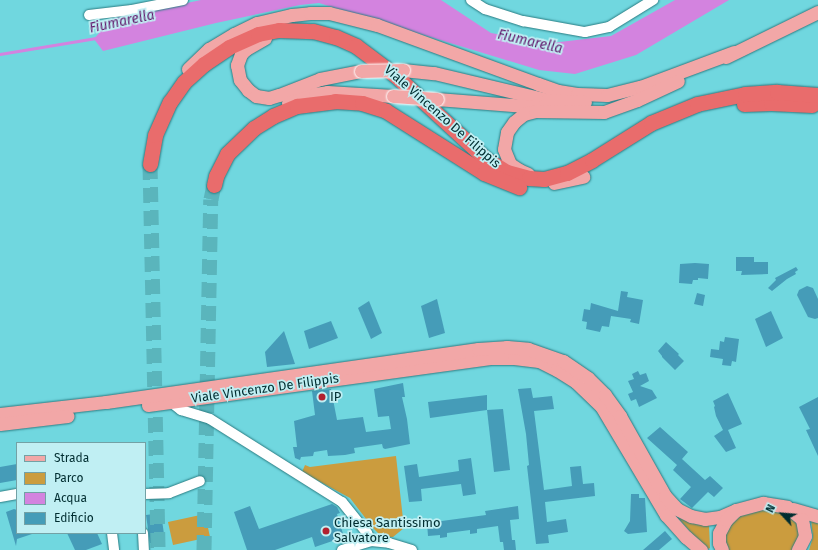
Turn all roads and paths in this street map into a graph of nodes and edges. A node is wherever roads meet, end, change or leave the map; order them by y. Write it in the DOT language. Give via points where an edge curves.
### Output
graph roads {
  1 [pos="183,0"];
  2 [pos="471,0"];
  3 [pos="653,0"];
  4 [pos="818,12"];
  5 [pos="89,15"];
  6 [pos="734,52"];
  7 [pos="675,75"];
  8 [pos="818,95"];
  9 [pos="637,100"];
  10 [pos="818,105"];
  11 [pos="155,134"];
  12 [pos="150,164"];
  13 [pos="581,172"];
  14 [pos="215,180"];
  15 [pos="171,402"];
  16 [pos="0,414"];
  17 [pos="51,414"];
  18 [pos="0,423"];
  19 [pos="0,430"];
  20 [pos="200,481"];
  21 [pos="16,494"];
  22 [pos="146,494"];
  23 [pos="0,497"];
  24 [pos="787,507"];
  25 [pos="736,510"];
  26 [pos="818,516"];
  27 [pos="112,534"];
  28 [pos="143,534"];
  29 [pos="371,541"];
  30 [pos="114,550"];
  31 [pos="144,550"];
  32 [pos="342,550"];
  33 [pos="412,550"];
  34 [pos="701,550"];
  35 [pos="722,550"];
  36 [pos="798,550"];
  1 -- 5 [label="street"];
  2 -- 3 [label="street" via="485,9 523,21 585,32 609,27"];
  4 -- 6 [label="main road"];
  6 -- 7 [label="main road"];
  6 -- 9 [label="main road"];
  7 -- 11 [label="main road" via="607,95 577,94 558,91 377,25 328,12 292,15 257,23 209,49 179,79 169,93 162,107"];
  7 -- 13 [label="main road, bridge" via="653,87 624,97 567,102 538,98 434,73 403,70 361,71 320,79 269,98 256,96 248,90 240,80 238,61 246,49 266,38 292,35 334,43 355,52 371,63 419,104 485,166 500,175 515,181 535,184 560,182"];
  8 -- 13 [label="highway, Viale Vincenzo De Filippis" via="776,92 744,94 697,104 651,123"];
  9 -- 13 [label="main road" via="604,112 529,112 518,117 507,132 505,155 510,164 519,170 546,175"];
  9 -- 14 [label="main road, bridge" via="616,105 578,108 327,92 315,94 287,104 260,118 240,134 225,154"];
  10 -- 13 [label="highway, Viale Vincenzo De Filippis" via="747,104 706,112 673,123"];
  11 -- 12 [label="highway, Viale Vincenzo De Filippis"];
  11 -- 13 [label="highway, Viale Vincenzo De Filippis" via="176,92 204,64 229,47 258,34 279,30 301,30 336,37 367,52 476,150 507,172 525,178 544,179"];
  13 -- 14 [label="highway, Viale Vincenzo De Filippis" via="548,188 518,186 484,173 386,111 362,103 335,101 297,106 273,116 254,128 234,146"];
  15 -- 17 [label="main road, Viale Vincenzo De Filippis"];
  15 -- 29 [label="street" via="181,410 210,419 342,502"];
  15 -- 34 [label="main road, Viale Vincenzo De Filippis" via="492,358 539,361 576,382 601,406 666,515"];
  16 -- 17 [label="main road, Viale Vincenzo De Filippis"];
  17 -- 18 [label="main road, Viale Vincenzo De Filippis"];
  17 -- 19 [label="main road"];
  17 -- 25 [label="main road, Viale Vincenzo De Filippis" via="478,350 507,347 528,349 563,361 588,378 605,395 620,416 665,496 677,509 705,519 720,517"];
  20 -- 22 [label="street" via="169,493"];
  21 -- 23 [label="street"];
  24 -- 25 [label="main road, Viale Vincenzo De Filippis" via="763,503"];
  24 -- 26 [label="main road, Viale Vincenzo De Filippis"];
  24 -- 36 [label="main road" via="799,516 804,525 805,536"];
  25 -- 35 [label="main road" via="720,528 718,538"];
  27 -- 30 [label="street"];
  28 -- 31 [label="street"];
  29 -- 32 [label="street"];
  29 -- 33 [label="street"];
}
